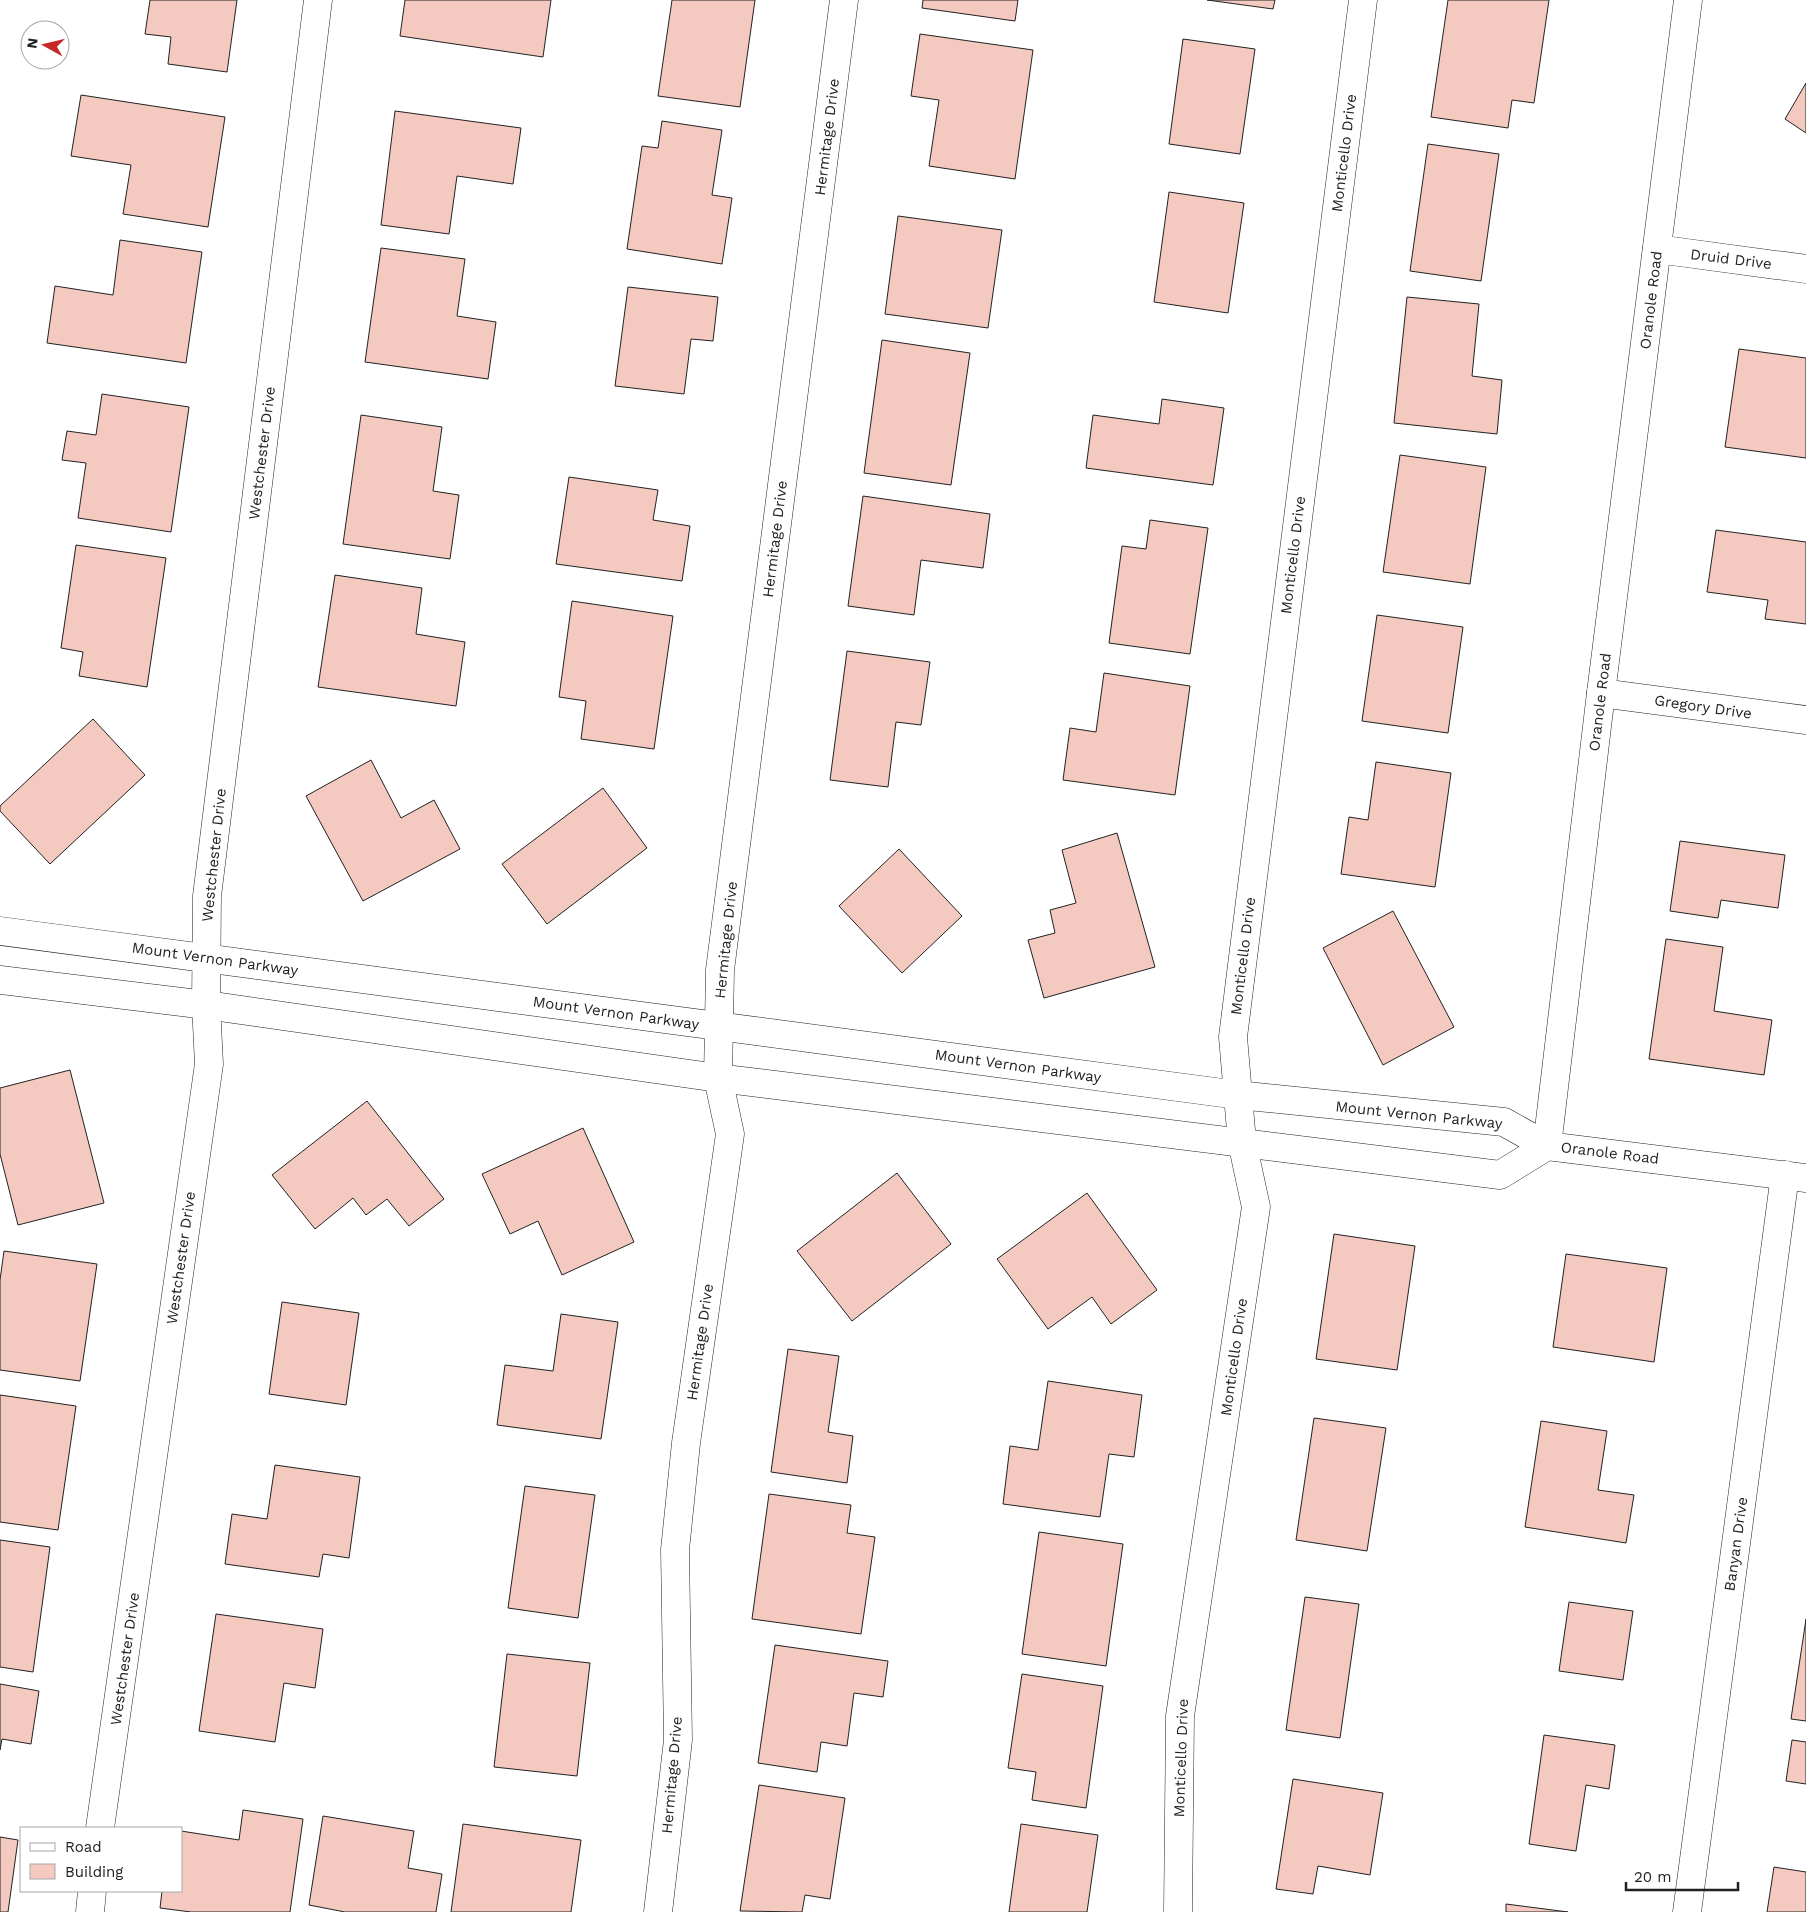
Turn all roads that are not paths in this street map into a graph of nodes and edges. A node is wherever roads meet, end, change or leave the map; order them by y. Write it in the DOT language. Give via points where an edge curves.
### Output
graph roads {
  1 [pos="318,0"];
  2 [pos="844,0"];
  3 [pos="1363,0"];
  4 [pos="1688,0"];
  5 [pos="1657,249"];
  6 [pos="1806,269"];
  7 [pos="1601,693"];
  8 [pos="1806,720"];
  9 [pos="0,931"];
  10 [pos="207,958"];
  11 [pos="0,980"];
  12 [pos="206,1005"];
  13 [pos="719,1026"];
  14 [pos="718,1078"];
  15 [pos="1238,1095"];
  16 [pos="1242,1142"];
  17 [pos="1547,1146"];
  18 [pos="1796,1177"];
  19 [pos="100,1827"];
  20 [pos="92,1892"];
  21 [pos="90,1912"];
  22 [pos="658,1912"];
  23 [pos="1178,1912"];
  24 [pos="1687,1912"];
  1 -- 10 [label="street, Westchester Drive" via="207,896"];
  2 -- 13 [label="street, Hermitage Drive" via="720,970"];
  3 -- 15 [label="street, Monticello Drive" via="1232,1037"];
  4 -- 5 [label="street, Oranole Road"];
  5 -- 6 [label="street, Druid Drive"];
  5 -- 7 [label="street, Oranole Road"];
  7 -- 8 [label="street, Gregory Drive"];
  7 -- 17 [label="street, Oranole Road"];
  9 -- 10 [label="street, Mount Vernon Parkway"];
  10 -- 12 [label="street, Westchester Drive"];
  10 -- 13 [label="street, Mount Vernon Parkway"];
  11 -- 12 [label="street"];
  12 -- 14 [label="street"];
  12 -- 19 [label="street, Westchester Drive" via="209,1064"];
  13 -- 14 [label="street, Hermitage Drive"];
  13 -- 15 [label="street, Mount Vernon Parkway"];
  14 -- 16 [label="street"];
  14 -- 22 [label="street, Hermitage Drive" via="730,1134 686,1443 676,1540 678,1740"];
  15 -- 16 [label="street, Monticello Drive"];
  15 -- 17 [label="street, Mount Vernon Parkway" via="1504,1122"];
  16 -- 17 [label="street" via="1500,1175"];
  16 -- 23 [label="street, Monticello Drive" via="1256,1207 1180,1716"];
  17 -- 18 [label="street, Oranole Road"];
  18 -- 24 [label="street, Banyan Drive"];
  20 -- 21 [label="street"];
}
